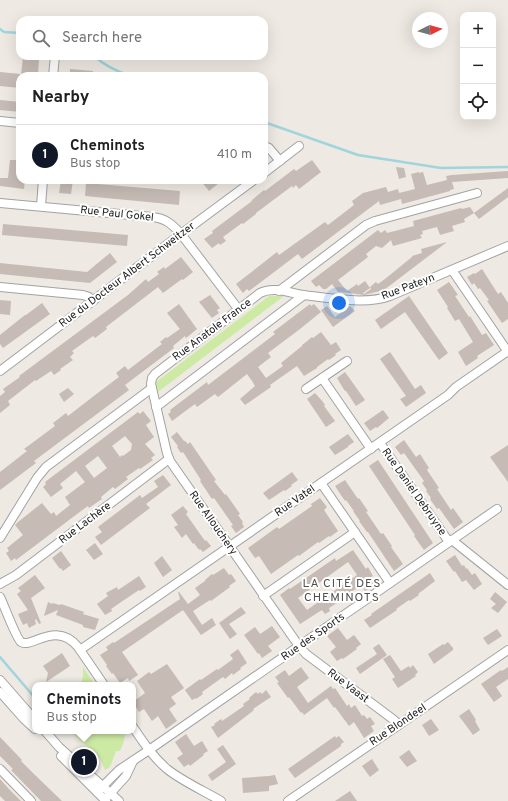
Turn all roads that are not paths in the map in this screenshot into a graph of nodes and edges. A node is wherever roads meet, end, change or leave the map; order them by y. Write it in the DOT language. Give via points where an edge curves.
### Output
graph roads {
  1 [pos="55,60"];
  2 [pos="53,72"];
  3 [pos="0,121"];
  4 [pos="16,123"];
  5 [pos="299,146"];
  6 [pos="268,148"];
  7 [pos="280,161"];
  8 [pos="268,170"];
  9 [pos="43,184"];
  10 [pos="249,184"];
  11 [pos="477,193"];
  12 [pos="0,203"];
  13 [pos="41,206"];
  14 [pos="181,234"];
  15 [pos="508,246"];
  16 [pos="452,270"];
  17 [pos="0,287"];
  18 [pos="279,291"];
  19 [pos="304,295"];
  20 [pos="93,301"];
  21 [pos="239,310"];
  22 [pos="508,351"];
  23 [pos="347,361"];
  24 [pos="1,368"];
  25 [pos="322,378"];
  26 [pos="152,388"];
  27 [pos="306,389"];
  28 [pos="156,407"];
  29 [pos="380,443"];
  30 [pos="371,449"];
  31 [pos="169,459"];
  32 [pos="321,483"];
  33 [pos="496,509"];
  34 [pos="355,532"];
  35 [pos="0,538"];
  36 [pos="450,541"];
  37 [pos="229,547"];
  38 [pos="390,583"];
  39 [pos="0,584"];
  40 [pos="508,585"];
  41 [pos="263,596"];
  42 [pos="0,597"];
  43 [pos="299,646"];
  44 [pos="80,650"];
  45 [pos="508,650"];
  46 [pos="102,682"];
  47 [pos="1,687"];
  48 [pos="32,717"];
  49 [pos="399,725"];
  50 [pos="32,726"];
  51 [pos="136,731"];
  52 [pos="40,734"];
  53 [pos="48,734"];
  54 [pos="149,750"];
  55 [pos="133,761"];
  56 [pos="0,769"];
  57 [pos="100,789"];
  58 [pos="107,798"];
  59 [pos="31,801"];
  60 [pos="119,801"];
  61 [pos="221,801"];
  62 [pos="288,801"];
  1 -- 2 [label="street"];
  3 -- 4 [label="street"];
  5 -- 7 [label="street"];
  6 -- 7 [label="street"];
  7 -- 8 [label="street"];
  9 -- 13 [label="street"];
  10 -- 14 [label="street, Rue du Docteur Albert Schweitzer"];
  11 -- 18 [label="street, Rue Anatole France" via="366,225"];
  12 -- 13 [label="street, Rue Paul Gokel"];
  13 -- 14 [label="street, Rue Paul Gokel" via="156,217 169,222"];
  14 -- 20 [label="street, Rue du Docteur Albert Schweitzer"];
  14 -- 21 [label="street, Rue Paul Gokel"];
  15 -- 16 [label="street, Rue Pateyn"];
  16 -- 19 [label="street, Rue Pateyn" via="383,298 351,300"];
  16 -- 22 [label="street"];
  17 -- 20 [label="street" via="82,295"];
  18 -- 19 [label="street, Rue Pateyn"];
  18 -- 21 [label="street, Rue Anatole France" via="267,290"];
  19 -- 28 [label="street"];
  20 -- 24 [label="street, Rue du Docteur Albert Schweitzer"];
  21 -- 26 [label="street, Rue Anatole France" via="155,374 151,382"];
  22 -- 29 [label="street, Rue Vatel"];
  23 -- 25 [label="street"];
  25 -- 27 [label="street"];
  25 -- 30 [label="street"];
  26 -- 28 [label="street, Rue Allouchery"];
  26 -- 35 [label="street" via="46,467"];
  28 -- 31 [label="street, Rue Allouchery"];
  29 -- 30 [label="street, Rue Vatel"];
  29 -- 36 [label="street, Rue Daniel Debruyne"];
  30 -- 32 [label="street, Rue Vatel"];
  31 -- 37 [label="street, Rue Allouchery"];
  31 -- 39 [label="street, Rue Lachère" via="16,576"];
  32 -- 34 [label="street"];
  32 -- 37 [label="street, Rue Vatel"];
  33 -- 36 [label="street, Rue des Sports"];
  34 -- 38 [label="street"];
  34 -- 41 [label="street"];
  36 -- 38 [label="street, Rue des Sports"];
  36 -- 40 [label="street, Rue Daniel Debruyne"];
  37 -- 41 [label="street, Rue Allouchery"];
  37 -- 44 [label="street, Rue Vatel"];
  38 -- 43 [label="street, Rue des Sports"];
  41 -- 43 [label="street, Rue Allouchery"];
  42 -- 44 [label="street" via="22,642 56,635 69,639"];
  43 -- 49 [label="street, Rue Vaast"];
  43 -- 54 [label="street, Rue des Sports"];
  44 -- 46 [label="street"];
  45 -- 49 [label="street, Rue Blondeel"];
  47 -- 48 [label="street"];
  47 -- 50 [label="street"];
  49 -- 62 [label="street, Rue Blondeel"];
  51 -- 54 [label="street"];
  52 -- 57 [label="street"];
  53 -- 57 [label="street"];
  54 -- 55 [label="street, Rue des Sports"];
  54 -- 61 [label="street" via="172,772"];
  55 -- 57 [label="street, Rue des Sports" via="119,770"];
  55 -- 58 [label="street" via="126,776"];
  56 -- 59 [label="street"];
  57 -- 58 [label="street"];
  58 -- 60 [label="street"];
}
